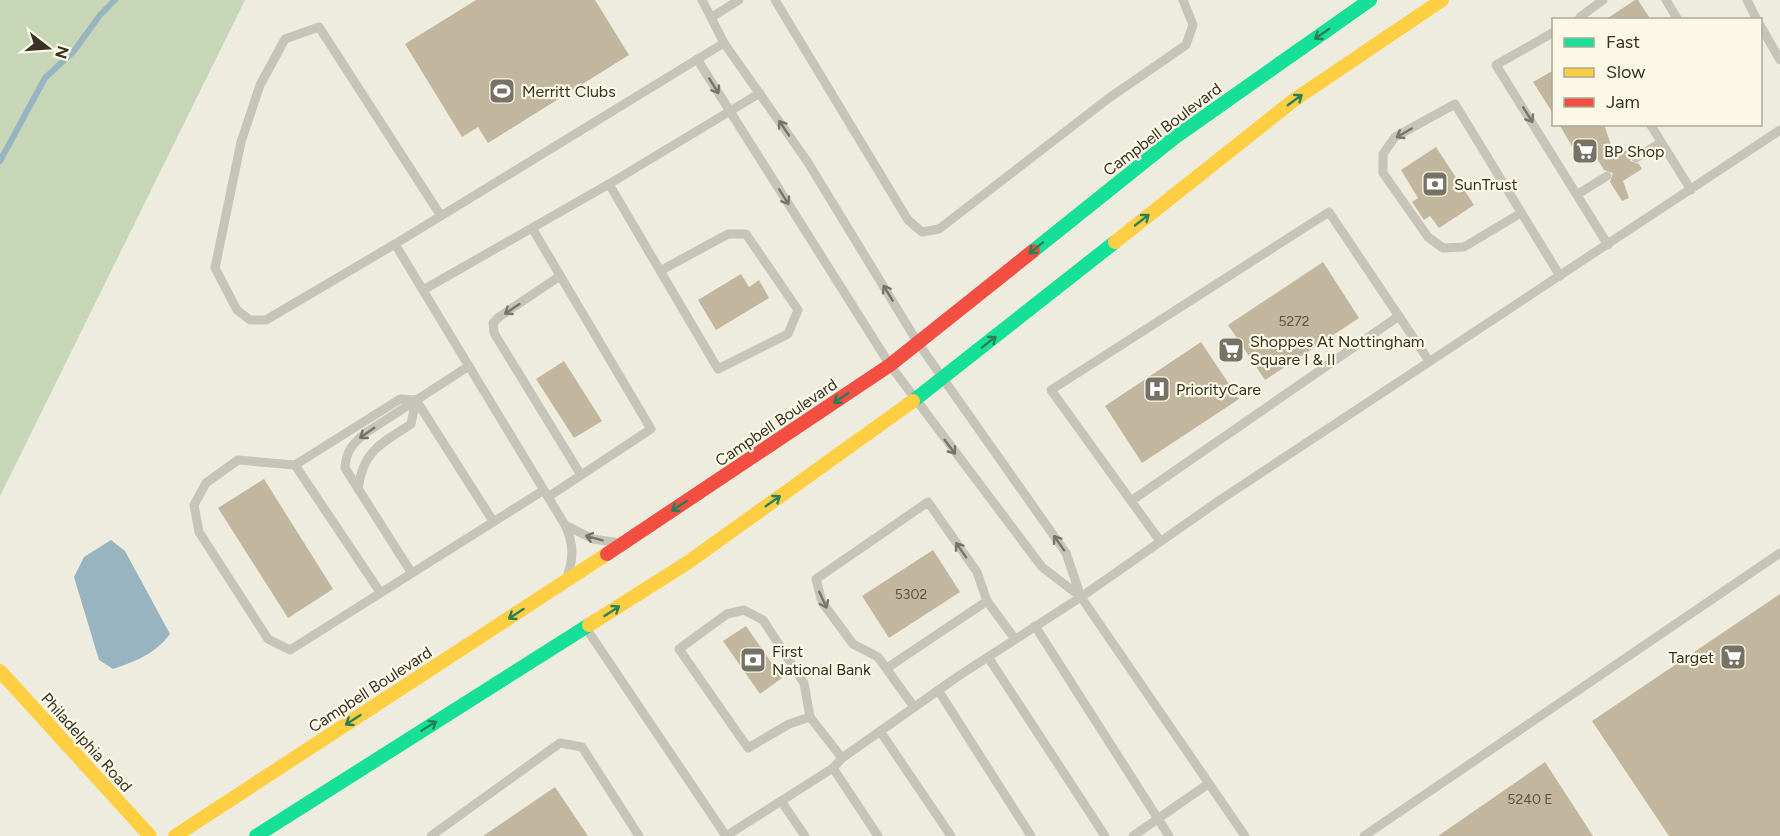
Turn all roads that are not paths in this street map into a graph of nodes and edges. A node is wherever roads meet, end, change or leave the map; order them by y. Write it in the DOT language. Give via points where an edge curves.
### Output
graph roads {
  1 [pos="702,0"];
  2 [pos="740,0"];
  3 [pos="775,0"];
  4 [pos="1183,0"];
  5 [pos="1370,0"];
  6 [pos="1442,0"];
  7 [pos="1603,0"];
  8 [pos="1666,0"];
  9 [pos="712,17"];
  10 [pos="1580,18"];
  11 [pos="1677,18"];
  12 [pos="1762,27"];
  13 [pos="1552,33"];
  14 [pos="724,43"];
  15 [pos="697,59"];
  16 [pos="1780,60"];
  17 [pos="760,93"];
  18 [pos="731,112"];
  19 [pos="1650,126"];
  20 [pos="1780,130"];
  21 [pos="1660,143"];
  22 [pos="1636,158"];
  23 [pos="1607,176"];
  24 [pos="609,184"];
  25 [pos="1691,190"];
  26 [pos="1578,194"];
  27 [pos="1521,213"];
  28 [pos="441,216"];
  29 [pos="532,228"];
  30 [pos="395,244"];
  31 [pos="1608,245"];
  32 [pos="660,271"];
  33 [pos="560,276"];
  34 [pos="1560,276"];
  35 [pos="423,290"];
  36 [pos="1399,316"];
  37 [pos="918,343"];
  38 [pos="1429,361"];
  39 [pos="890,365"];
  40 [pos="469,366"];
  41 [pos="943,378"];
  42 [pos="416,400"];
  43 [pos="915,400"];
  44 [pos="296,465"];
  45 [pos="581,475"];
  46 [pos="358,489"];
  47 [pos="546,494"];
  48 [pos="1131,501"];
  49 [pos="493,521"];
  50 [pos="565,525"];
  51 [pos="1160,541"];
  52 [pos="625,542"];
  53 [pos="1780,553"];
  54 [pos="411,572"];
  55 [pos="565,582"];
  56 [pos="380,592"];
  57 [pos="1081,597"];
  58 [pos="987,601"];
  59 [pos="1035,626"];
  60 [pos="586,628"];
  61 [pos="1015,639"];
  62 [pos="988,657"];
  63 [pos="887,669"];
  64 [pos="0,670"];
  65 [pos="938,690"];
  66 [pos="914,707"];
  67 [pos="810,717"];
  68 [pos="880,732"];
  69 [pos="842,758"];
  70 [pos="833,768"];
  71 [pos="345,779"];
  72 [pos="1208,783"];
  73 [pos="781,801"];
  74 [pos="1158,818"];
  75 [pos="294,830"];
  76 [pos="150,836"];
  77 [pos="175,836"];
  78 [pos="256,836"];
  79 [pos="430,836"];
  80 [pos="639,836"];
  81 [pos="726,836"];
  82 [pos="805,836"];
  83 [pos="878,836"];
  84 [pos="951,836"];
  85 [pos="1031,836"];
  86 [pos="1105,836"];
  87 [pos="1133,836"];
  88 [pos="1169,836"];
  89 [pos="1245,836"];
  90 [pos="1364,836"];
  1 -- 9 [label="lane"];
  2 -- 9 [label="lane"];
  3 -- 4 [label="lane" via="908,220 922,232 939,229 1109,98 1186,45 1193,25"];
  5 -- 37 [label="main road, Campbell Boulevard, one-way" via="1174,138"];
  41 -- 6 [label="main road, one-way" via="1294,100"];
  7 -- 10 [label="lane"];
  8 -- 11 [label="lane"];
  9 -- 14 [label="lane"];
  12 -- 16 [label="lane"];
  13 -- 26 [label="lane, one-way" via="1497,65"];
  14 -- 15 [label="lane"];
  14 -- 17 [label="lane"];
  15 -- 18 [label="lane, one-way"];
  15 -- 28 [label="lane"];
  17 -- 18 [label="lane"];
  37 -- 17 [label="lane, one-way" via="807,161"];
  18 -- 24 [label="lane"];
  18 -- 39 [label="lane, one-way"];
  19 -- 21 [label="lane"];
  20 -- 25 [label="lane"];
  21 -- 22 [label="lane"];
  21 -- 25 [label="lane"];
  23 -- 26 [label="lane"];
  24 -- 29 [label="lane"];
  24 -- 32 [label="lane"];
  25 -- 31 [label="lane"];
  26 -- 31 [label="lane"];
  27 -- 27 [label="lane, one-way" via="1455,104 1395,137 1383,154 1383,173 1428,237 1443,248 1464,248"];
  27 -- 34 [label="lane"];
  28 -- 30 [label="lane"];
  28 -- 30 [label="lane" via="320,27 285,39 260,85 241,142 215,268 237,310 250,320 266,320"];
  29 -- 33 [label="lane"];
  29 -- 35 [label="lane"];
  30 -- 35 [label="lane"];
  31 -- 34 [label="lane"];
  32 -- 32 [label="lane" via="718,369 788,334 798,310 746,234 729,234"];
  33 -- 45 [label="lane, one-way" via="499,317 493,323 494,333"];
  33 -- 45 [label="lane" via="651,429"];
  34 -- 38 [label="lane"];
  35 -- 40 [label="lane"];
  36 -- 38 [label="lane"];
  36 -- 48 [label="lane"];
  36 -- 48 [label="lane" via="1329,212 1051,390"];
  37 -- 39 [label="main road, Campbell Boulevard"];
  37 -- 41 [label="lane"];
  38 -- 51 [label="lane"];
  39 -- 43 [label="lane"];
  39 -- 52 [label="main road, Campbell Boulevard, one-way"];
  40 -- 42 [label="lane"];
  40 -- 47 [label="lane"];
  41 -- 43 [label="main road"];
  57 -- 41 [label="lane, one-way" via="1066,552"];
  42 -- 44 [label="lane" via="400,399"];
  42 -- 46 [label="lane" via="411,424 364,460"];
  42 -- 46 [label="lane, one-way" via="353,443 345,468"];
  42 -- 49 [label="lane"];
  43 -- 57 [label="lane, one-way" via="1042,567"];
  60 -- 43 [label="main road, one-way" via="687,562"];
  44 -- 56 [label="lane"];
  44 -- 56 [label="lane" via="238,460 206,483 194,505 199,532 268,639 290,650"];
  45 -- 47 [label="lane"];
  46 -- 54 [label="lane"];
  47 -- 49 [label="lane"];
  47 -- 50 [label="lane"];
  48 -- 51 [label="lane"];
  49 -- 54 [label="lane"];
  52 -- 50 [label="lane, one-way" via="593,539"];
  50 -- 55 [label="lane" via="573,557"];
  51 -- 57 [label="lane"];
  52 -- 55 [label="main road, Campbell Boulevard"];
  53 -- 90 [label="lane"];
  54 -- 56 [label="lane"];
  55 -- 77 [label="main road, Campbell Boulevard, one-way"];
  57 -- 59 [label="lane"];
  57 -- 72 [label="lane"];
  58 -- 61 [label="lane"];
  58 -- 63 [label="lane"];
  58 -- 63 [label="lane, one-way" via="977,572 928,502 816,579 822,602 853,644 878,657"];
  59 -- 61 [label="lane"];
  59 -- 74 [label="lane"];
  71 -- 60 [label="main road, one-way"];
  60 -- 81 [label="lane"];
  61 -- 62 [label="lane"];
  62 -- 65 [label="lane"];
  62 -- 86 [label="lane"];
  63 -- 66 [label="lane"];
  64 -- 76 [label="main road, Philadelphia Road"];
  65 -- 66 [label="lane"];
  65 -- 85 [label="lane"];
  66 -- 68 [label="lane"];
  67 -- 67 [label="lane" via="804,683 763,620 744,610 727,614 679,649 748,748 789,724"];
  67 -- 69 [label="lane"];
  68 -- 69 [label="lane"];
  68 -- 84 [label="lane"];
  69 -- 70 [label="lane"];
  70 -- 73 [label="lane"];
  70 -- 83 [label="lane"];
  71 -- 75 [label="main road"];
  71 -- 78 [label="main road"];
  72 -- 74 [label="lane"];
  72 -- 89 [label="lane"];
  73 -- 81 [label="lane"];
  73 -- 82 [label="lane"];
  74 -- 87 [label="lane"];
  74 -- 88 [label="lane"];
  79 -- 80 [label="lane" via="560,743 582,747"];
}
